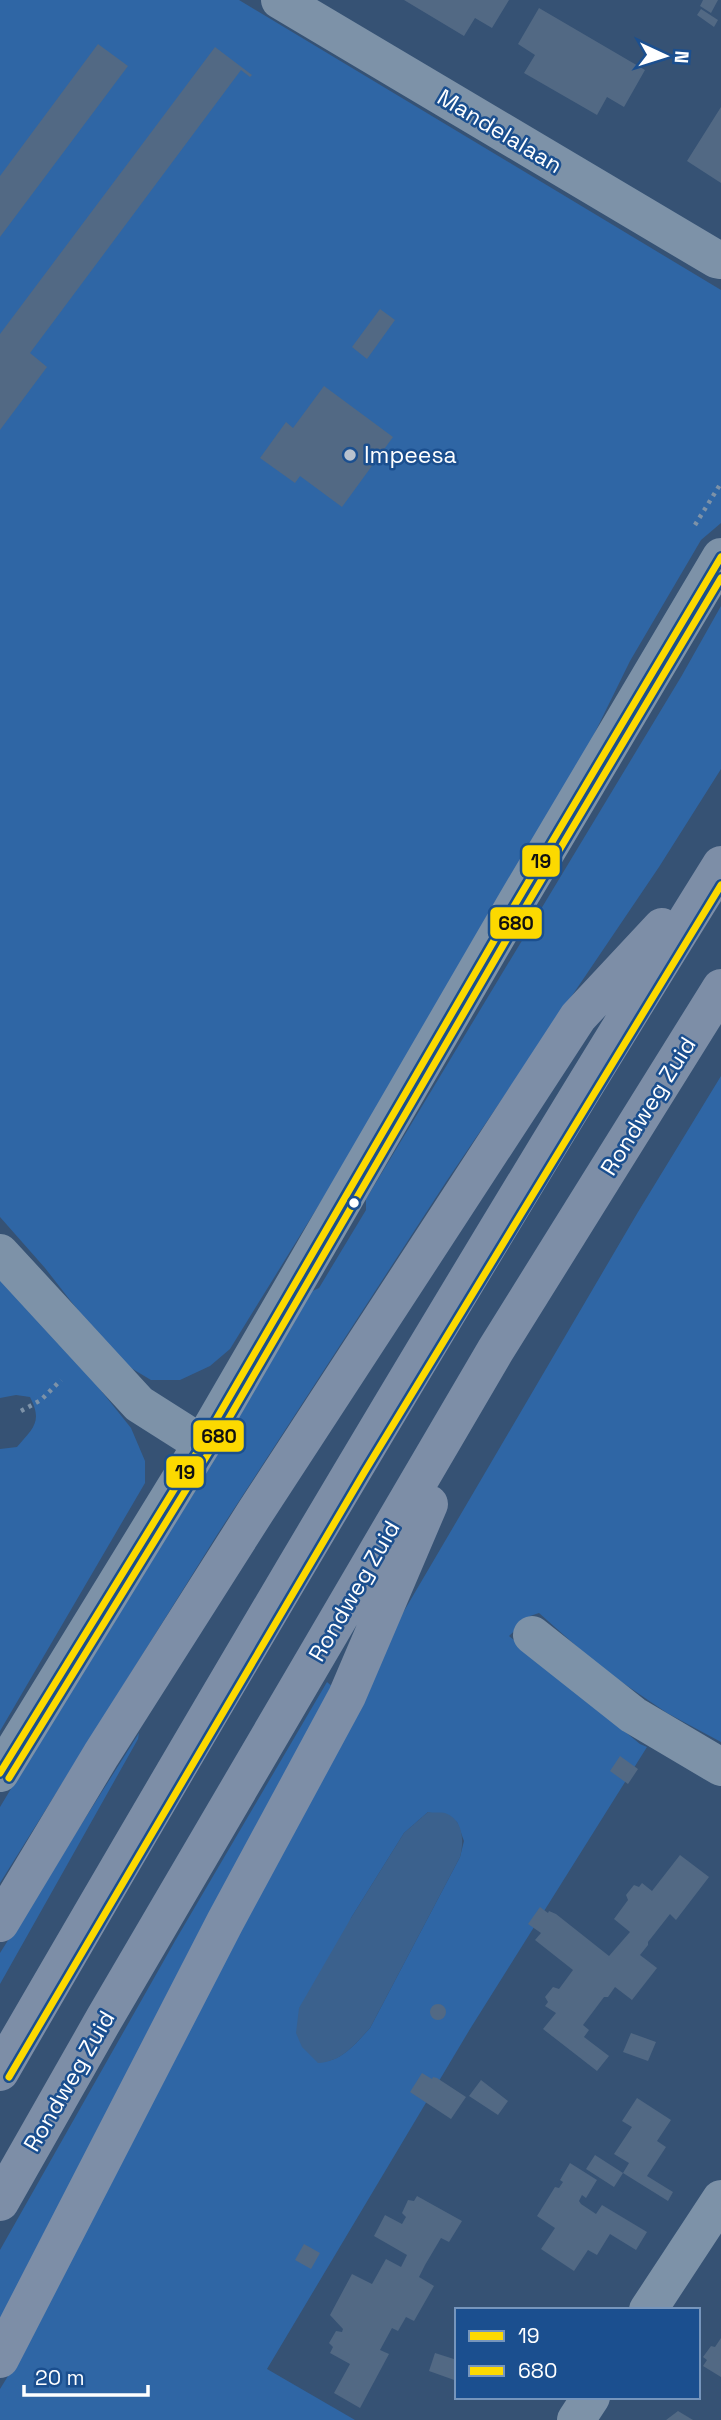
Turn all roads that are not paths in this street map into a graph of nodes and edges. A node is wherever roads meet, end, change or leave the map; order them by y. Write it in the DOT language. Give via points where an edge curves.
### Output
graph roads {
  1 [pos="280,0"];
  2 [pos="721,260"];
  3 [pos="721,557"];
  4 [pos="720,866"];
  5 [pos="721,988"];
  6 [pos="0,1253"];
  7 [pos="495,1351"];
  8 [pos="202,1444"];
  9 [pos="532,1635"];
  10 [pos="721,1767"];
  11 [pos="0,1773"];
  12 [pos="0,1923"];
  13 [pos="0,2072"];
  14 [pos="721,2199"];
  15 [pos="0,2202"];
  16 [pos="649,2308"];
  17 [pos="0,2359"];
  18 [pos="590,2399"];
  19 [pos="576,2420"];
  1 -- 2 [label="street, Mandelalaan"];
  3 -- 8 [label="street"];
  4 -- 12 [label="main road" via="578,1017 256,1511"];
  4 -- 13 [label="main road" via="352,1469"];
  5 -- 7 [label="main road, Rondweg Zuid"];
  6 -- 8 [label="street" via="139,1404"];
  7 -- 15 [label="main road, Rondweg Zuid"];
  7 -- 17 [label="main road" via="347,1696"];
  8 -- 11 [label="street"];
  9 -- 10 [label="street" via="633,1715"];
  14 -- 16 [label="street"];
  18 -- 19 [label="street"];
}
